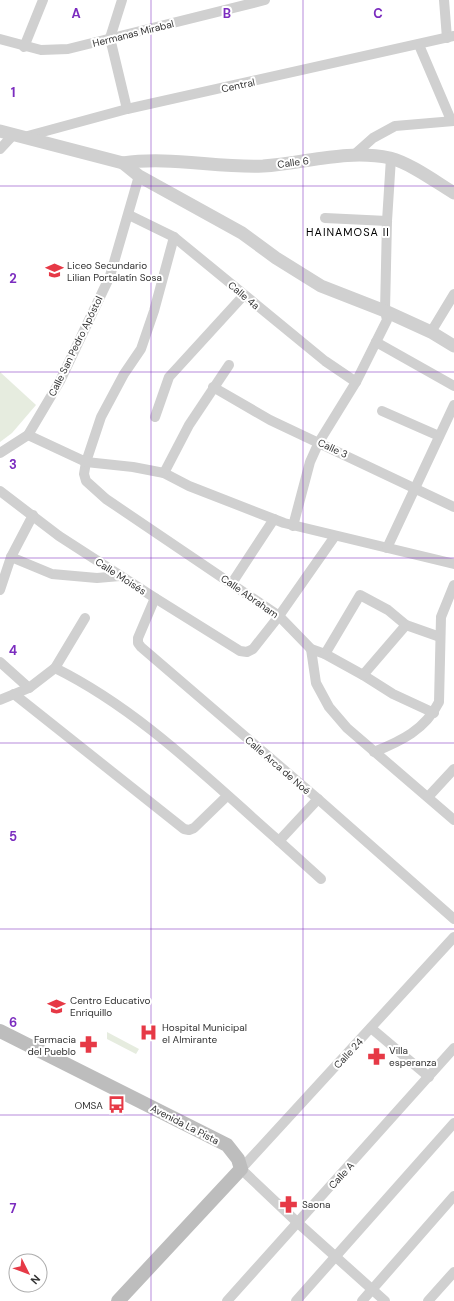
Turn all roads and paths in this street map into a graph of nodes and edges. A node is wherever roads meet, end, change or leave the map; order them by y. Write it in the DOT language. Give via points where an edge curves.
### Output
graph roads {
  1 [pos="43,0"];
  2 [pos="122,0"];
  3 [pos="265,0"];
  4 [pos="444,0"];
  5 [pos="450,37"];
  6 [pos="110,38"];
  7 [pos="0,39"];
  8 [pos="419,45"];
  9 [pos="24,47"];
  10 [pos="127,109"];
  11 [pos="452,120"];
  12 [pos="0,131"];
  13 [pos="19,135"];
  14 [pos="0,149"];
  15 [pos="355,154"];
  16 [pos="391,158"];
  17 [pos="123,163"];
  18 [pos="139,176"];
  19 [pos="454,193"];
  20 [pos="129,215"];
  21 [pos="325,218"];
  22 [pos="387,221"];
  23 [pos="174,236"];
  24 [pos="454,294"];
  25 [pos="244,295"];
  26 [pos="386,315"];
  27 [pos="432,332"];
  28 [pos="376,342"];
  29 [pos="454,346"];
  30 [pos="229,365"];
  31 [pos="356,382"];
  32 [pos="454,386"];
  33 [pos="213,388"];
  34 [pos="454,405"];
  35 [pos="382,411"];
  36 [pos="155,417"];
  37 [pos="451,418"];
  38 [pos="28,435"];
  39 [pos="439,436"];
  40 [pos="319,442"];
  41 [pos="0,453"];
  42 [pos="86,462"];
  43 [pos="164,473"];
  44 [pos="415,488"];
  45 [pos="0,491"];
  46 [pos="454,507"];
  47 [pos="33,516"];
  48 [pos="274,519"];
  49 [pos="293,526"];
  50 [pos="335,536"];
  51 [pos="387,548"];
  52 [pos="11,557"];
  53 [pos="454,564"];
  54 [pos="120,576"];
  55 [pos="232,583"];
  56 [pos="454,585"];
  57 [pos="0,590"];
  58 [pos="155,598"];
  59 [pos="280,616"];
  60 [pos="85,618"];
  61 [pos="406,625"];
  62 [pos="440,637"];
  63 [pos="311,649"];
  64 [pos="325,654"];
  65 [pos="0,662"];
  66 [pos="55,668"];
  67 [pos="363,675"];
  68 [pos="29,688"];
  69 [pos="14,694"];
  70 [pos="0,700"];
  71 [pos="434,713"];
  72 [pos="374,752"];
  73 [pos="454,769"];
  74 [pos="227,796"];
  75 [pos="428,797"];
  76 [pos="318,799"];
  77 [pos="454,820"];
  78 [pos="279,841"];
  79 [pos="321,880"];
  80 [pos="454,919"];
  81 [pos="454,937"];
  82 [pos="371,1028"];
  83 [pos="0,1031"];
  84 [pos="454,1048"];
  85 [pos="429,1077"];
  86 [pos="454,1123"];
  87 [pos="240,1169"];
  88 [pos="454,1196"];
  89 [pos="298,1223"];
  90 [pos="335,1257"];
  91 [pos="454,1272"];
  92 [pos="372,1289"];
  93 [pos="118,1301"];
  94 [pos="227,1301"];
  95 [pos="296,1301"];
  96 [pos="362,1301"];
  97 [pos="385,1301"];
  98 [pos="428,1301"];
  1 -- 9 [label="street"];
  2 -- 6 [label="street"];
  3 -- 6 [label="street, Hermanas Mirabal"];
  4 -- 5 [label="street"];
  5 -- 8 [label="street, Central"];
  6 -- 9 [label="street, Hermanas Mirabal" via="68,49 41,50"];
  6 -- 10 [label="street"];
  7 -- 9 [label="street, Hermanas Mirabal"];
  8 -- 10 [label="street, Central"];
  8 -- 11 [label="street"];
  10 -- 13 [label="street, Central"];
  11 -- 15 [label="street" via="395,126 373,138"];
  12 -- 13 [label="street"];
  13 -- 14 [label="street"];
  13 -- 17 [label="street"];
  15 -- 16 [label="street, Calle 6"];
  15 -- 17 [label="street, Calle 6" via="262,166 143,160"];
  16 -- 19 [label="street, Calle 6"];
  16 -- 22 [label="street"];
  17 -- 18 [label="street"];
  18 -- 20 [label="street, Calle San Pedro Apóstol"];
  18 -- 26 [label="street" via="242,233 321,286"];
  20 -- 23 [label="street, Calle 4a"];
  20 -- 38 [label="street, Calle San Pedro Apóstol" via="110,276 60,381"];
  21 -- 22 [label="street"];
  22 -- 26 [label="street"];
  23 -- 25 [label="street, Calle 4a"];
  23 -- 42 [label="street, Calle Abraham" via="141,349 101,417"];
  24 -- 27 [label="street"];
  25 -- 31 [label="street, Calle 4a" via="325,361"];
  25 -- 36 [label="street" via="169,377"];
  26 -- 27 [label="street"];
  26 -- 28 [label="street"];
  27 -- 29 [label="street"];
  28 -- 31 [label="street"];
  28 -- 32 [label="street"];
  30 -- 33 [label="street"];
  31 -- 40 [label="street"];
  33 -- 40 [label="street, Calle 3" via="270,420"];
  33 -- 43 [label="street" via="188,425"];
  34 -- 37 [label="street"];
  35 -- 39 [label="street"];
  37 -- 39 [label="street"];
  38 -- 41 [label="street, Calle San Pedro Apóstol"];
  38 -- 42 [label="street"];
  39 -- 44 [label="street"];
  40 -- 44 [label="street, Calle 3"];
  40 -- 49 [label="street" via="310,462"];
  42 -- 43 [label="street"];
  42 -- 55 [label="street, Calle Abraham" via="86,481 95,490"];
  43 -- 48 [label="street" via="189,486"];
  44 -- 46 [label="street, Calle 3"];
  44 -- 51 [label="street"];
  45 -- 47 [label="street, Calle Moisés"];
  47 -- 52 [label="street"];
  47 -- 54 [label="street, Calle Moisés"];
  48 -- 49 [label="street"];
  48 -- 55 [label="street"];
  49 -- 50 [label="street"];
  50 -- 51 [label="street"];
  50 -- 59 [label="street"];
  51 -- 53 [label="street"];
  52 -- 54 [label="street" via="52,574 97,578"];
  52 -- 57 [label="street"];
  54 -- 58 [label="street, Calle Moisés"];
  55 -- 59 [label="street, Calle Abraham"];
  56 -- 62 [label="street" via="441,618"];
  58 -- 59 [label="street, Calle Moisés" via="240,651 247,652 253,649"];
  58 -- 76 [label="street, Calle Arca de Noé" via="138,638 141,647"];
  59 -- 63 [label="street, Calle Abraham"];
  60 -- 66 [label="street"];
  61 -- 62 [label="street"];
  61 -- 64 [label="street" via="388,610 360,595"];
  61 -- 67 [label="street"];
  62 -- 71 [label="street" via="439,702"];
  63 -- 64 [label="street, Calle Abraham"];
  63 -- 72 [label="street" via="316,683 329,707 347,728"];
  64 -- 67 [label="street, Calle Abraham"];
  65 -- 68 [label="street"];
  66 -- 68 [label="street"];
  66 -- 74 [label="street" via="82,681 144,723"];
  67 -- 71 [label="street, Calle Abraham" via="393,694"];
  68 -- 69 [label="street"];
  69 -- 70 [label="street"];
  69 -- 74 [label="street" via="184,829 194,828"];
  71 -- 72 [label="street" via="414,734"];
  72 -- 75 [label="street"];
  73 -- 75 [label="street"];
  74 -- 78 [label="street"];
  75 -- 77 [label="street"];
  76 -- 78 [label="street"];
  76 -- 80 [label="street, Calle Arca de Noé"];
  78 -- 79 [label="street"];
  81 -- 82 [label="street, Calle 24"];
  82 -- 85 [label="street"];
  82 -- 87 [label="street, Calle 24"];
  83 -- 87 [label="main road, Avenida La Pista" via="227,1145 238,1159"];
  84 -- 85 [label="street, Calle A"];
  85 -- 89 [label="street, Calle A"];
  86 -- 90 [label="street"];
  87 -- 89 [label="street"];
  87 -- 93 [label="main road"];
  88 -- 92 [label="street"];
  89 -- 90 [label="street"];
  89 -- 94 [label="street, Calle A"];
  90 -- 92 [label="street"];
  90 -- 95 [label="street"];
  91 -- 98 [label="street"];
  92 -- 96 [label="street"];
  92 -- 97 [label="street"];
}
